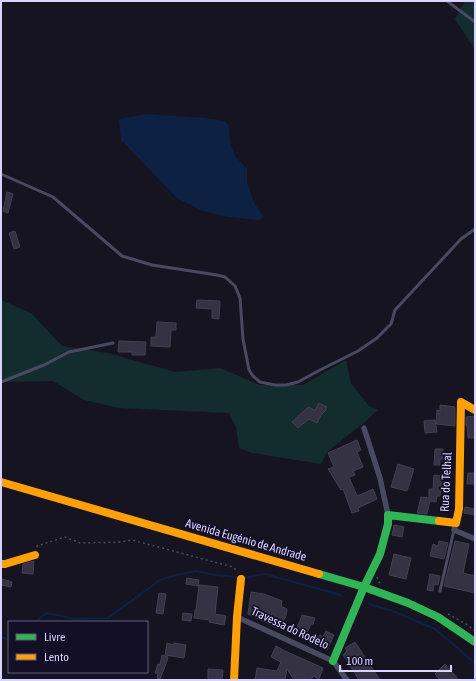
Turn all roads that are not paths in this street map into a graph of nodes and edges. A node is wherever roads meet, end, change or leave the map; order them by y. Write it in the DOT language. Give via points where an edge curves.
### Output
graph roads {
  1 [pos="447,1"];
  2 [pos="475,22"];
  3 [pos="1,174"];
  4 [pos="475,229"];
  5 [pos="113,343"];
  6 [pos="1,382"];
  7 [pos="475,410"];
  8 [pos="364,428"];
  9 [pos="1,482"];
  10 [pos="388,515"];
  11 [pos="455,526"];
  12 [pos="475,539"];
  13 [pos="35,555"];
  14 [pos="1,564"];
  15 [pos="240,579"];
  16 [pos="364,587"];
  17 [pos="440,591"];
  18 [pos="237,617"];
  19 [pos="475,642"];
  20 [pos="333,661"];
  21 [pos="234,680"];
  22 [pos="347,680"];
  1 -- 2 [label="lane"];
  3 -- 4 [label="lane" via="54,197 122,256 152,265 225,277 235,286 240,298 243,339 249,370 260,382 275,385 298,382 358,351 377,338 391,324 395,310 461,239"];
  5 -- 6 [label="lane" via="69,352"];
  7 -- 11 [label="street, Rua do Telhal" via="461,402 459,509"];
  8 -- 10 [label="street" via="380,478"];
  9 -- 16 [label="street, Avenida Eugénio de Andrade"];
  10 -- 11 [label="street, Rua do Telhal"];
  10 -- 16 [label="street" via="380,554"];
  11 -- 12 [label="street"];
  11 -- 17 [label="lane"];
  13 -- 14 [label="street"];
  15 -- 18 [label="street, Travessa do Rodelo"];
  16 -- 19 [label="street, Avenida Eugénio de Andrade" via="408,603 438,618"];
  16 -- 20 [label="street"];
  18 -- 20 [label="street, Travessa do Rodelo"];
  18 -- 21 [label="street, Travessa do Rodelo"];
  20 -- 22 [label="street, Travessa do Rodelo"];
}
